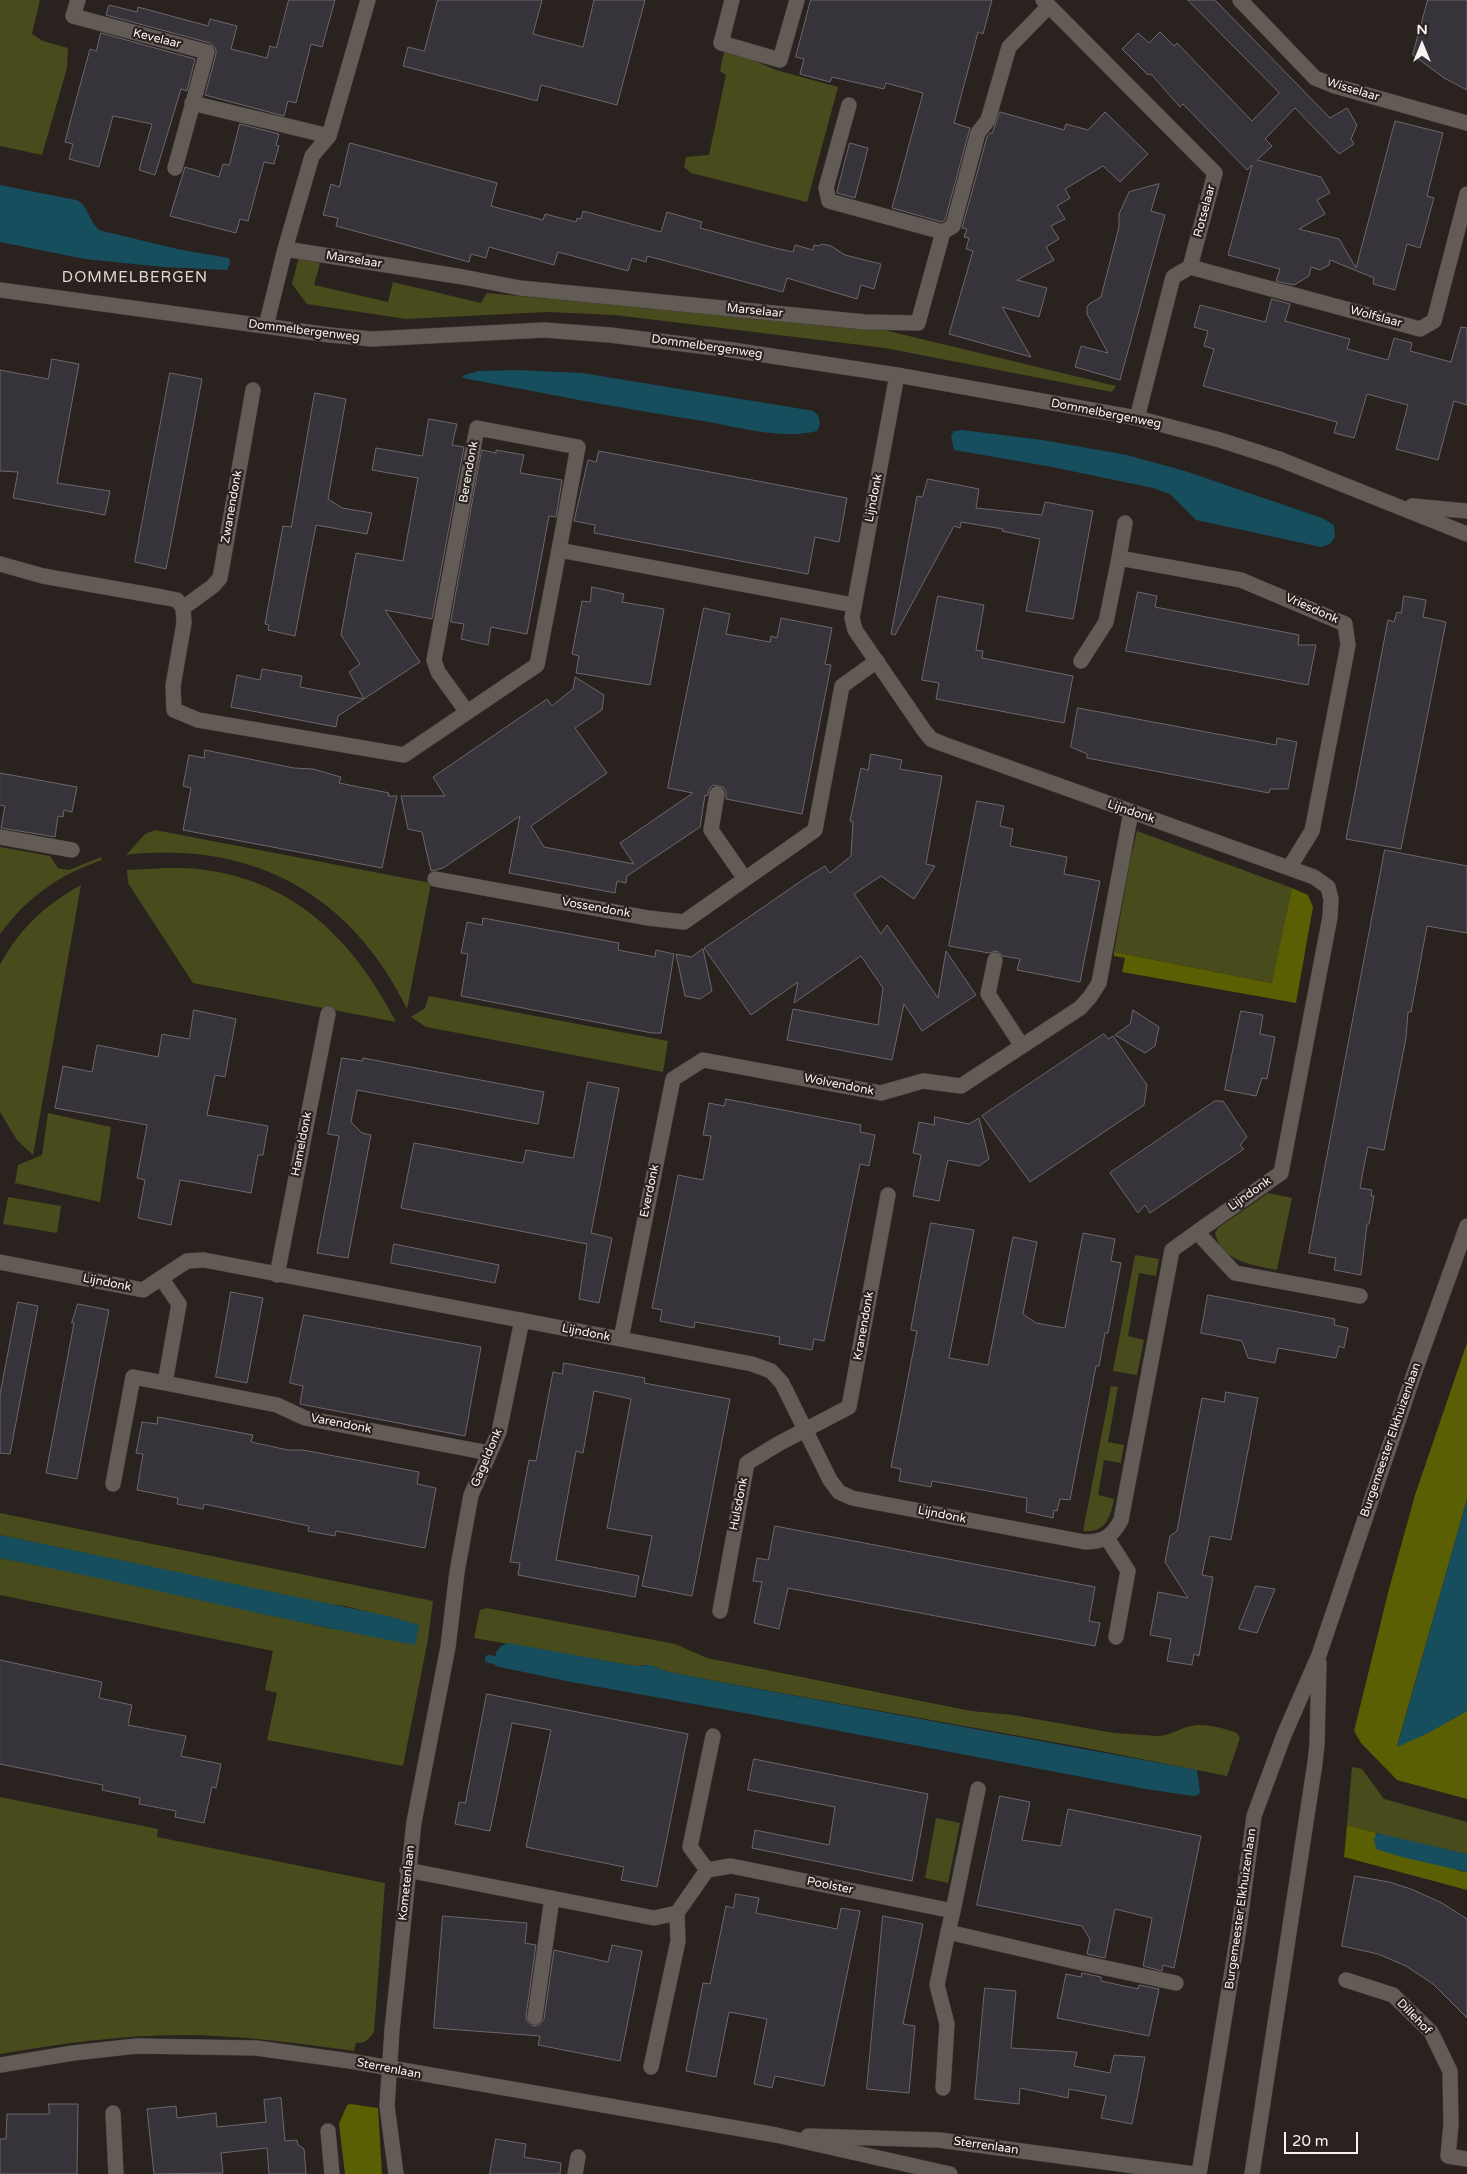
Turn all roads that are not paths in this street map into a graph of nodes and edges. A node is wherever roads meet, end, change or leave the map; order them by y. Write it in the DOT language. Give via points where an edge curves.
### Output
graph roads {
  1 [pos="78,0"];
  2 [pos="368,0"];
  3 [pos="732,0"];
  4 [pos="797,0"];
  5 [pos="1240,0"];
  6 [pos="1046,3"];
  7 [pos="192,103"];
  8 [pos="849,105"];
  9 [pos="1467,123"];
  10 [pos="329,136"];
  11 [pos="175,168"];
  12 [pos="1467,194"];
  13 [pos="948,229"];
  14 [pos="285,249"];
  15 [pos="1190,267"];
  16 [pos="0,290"];
  17 [pos="266,326"];
  18 [pos="898,376"];
  19 [pos="253,390"];
  20 [pos="1137,418"];
  21 [pos="1398,505"];
  22 [pos="1467,511"];
  23 [pos="1125,523"];
  24 [pos="1467,534"];
  25 [pos="559,550"];
  26 [pos="1119,558"];
  27 [pos="0,564"];
  28 [pos="853,604"];
  29 [pos="183,608"];
  30 [pos="877,661"];
  31 [pos="1081,661"];
  32 [pos="468,712"];
  33 [pos="717,794"];
  34 [pos="1131,812"];
  35 [pos="0,837"];
  36 [pos="72,850"];
  37 [pos="1288,868"];
  38 [pos="436,879"];
  39 [pos="745,879"];
  40 [pos="996,960"];
  41 [pos="328,1014"];
  42 [pos="1022,1046"];
  43 [pos="703,1060"];
  44 [pos="888,1195"];
  45 [pos="1467,1226"];
  46 [pos="1197,1232"];
  47 [pos="0,1262"];
  48 [pos="277,1275"];
  49 [pos="161,1278"];
  50 [pos="1360,1296"];
  51 [pos="522,1320"];
  52 [pos="621,1339"];
  53 [pos="165,1383"];
  54 [pos="805,1430"];
  55 [pos="489,1454"];
  56 [pos="113,1484"];
  57 [pos="1107,1538"];
  58 [pos="454,1596"];
  59 [pos="720,1611"];
  60 [pos="1116,1637"];
  61 [pos="1319,1655"];
  62 [pos="712,1736"];
  63 [pos="978,1789"];
  64 [pos="407,1870"];
  65 [pos="707,1870"];
  66 [pos="552,1898"];
  67 [pos="952,1911"];
  68 [pos="677,1913"];
  69 [pos="948,1932"];
  70 [pos="1346,1980"];
  71 [pos="1176,1983"];
  72 [pos="534,2016"];
  73 [pos="0,2065"];
  74 [pos="651,2067"];
  75 [pos="390,2068"];
  76 [pos="943,2088"];
  77 [pos="113,2113"];
  78 [pos="328,2131"];
  79 [pos="776,2135"];
  80 [pos="578,2157"];
  81 [pos="1467,2159"];
  82 [pos="116,2174"];
  83 [pos="332,2174"];
  84 [pos="396,2174"];
  85 [pos="576,2174"];
  86 [pos="950,2174"];
  87 [pos="1194,2174"];
  88 [pos="1199,2174"];
  89 [pos="1252,2174"];
  1 -- 7 [label="street, Kevelaar" via="73,16 207,52"];
  2 -- 10 [label="street"];
  3 -- 4 [label="street" via="721,43 780,60"];
  5 -- 9 [label="street, Wisselaar" via="1315,78"];
  6 -- 13 [label="street, Marselaar" via="1009,47 988,120 978,132"];
  6 -- 15 [label="street, Rotselaar" via="1215,172"];
  7 -- 10 [label="street"];
  7 -- 11 [label="street, Kevelaar"];
  8 -- 13 [label="street" via="826,188 829,201"];
  10 -- 14 [label="street" via="312,156"];
  12 -- 15 [label="street, Wolfslaar" via="1434,321 1420,329"];
  13 -- 14 [label="street, Marselaar" via="918,323 865,322 520,288"];
  14 -- 17 [label="street"];
  15 -- 20 [label="street" via="1173,277"];
  16 -- 17 [label="street, Dommelbergenweg"];
  17 -- 18 [label="street, Dommelbergenweg" via="372,339 544,330 610,335"];
  18 -- 20 [label="street, Dommelbergenweg"];
  18 -- 28 [label="street, Lijndonk"];
  19 -- 29 [label="street, Zwanendonk" via="220,578"];
  20 -- 21 [label="street, Dommelbergenweg" via="1279,459"];
  21 -- 22 [label="street, Dommelbergenweg"];
  21 -- 24 [label="street, Dommelbergenweg"];
  23 -- 26 [label="street"];
  25 -- 28 [label="street"];
  25 -- 32 [label="street, Berendonk" via="537,665"];
  25 -- 32 [label="street, Berendonk" via="578,446 477,428 434,660 438,672"];
  26 -- 31 [label="street" via="1106,622"];
  26 -- 37 [label="street, Vriesdonk" via="1241,580 1345,624 1348,644 1312,831"];
  27 -- 29 [label="street" via="43,576 177,600"];
  28 -- 30 [label="street, Lijndonk" via="855,630"];
  29 -- 32 [label="street, Berendonk" via="184,623 173,686 174,710 198,720 404,755"];
  30 -- 34 [label="street, Lijndonk" via="932,739"];
  30 -- 39 [label="street, Vossendonk" via="842,686 815,830"];
  33 -- 39 [label="street" via="711,830"];
  34 -- 37 [label="street, Lijndonk"];
  34 -- 42 [label="street, Wolvendonk" via="1099,983 1080,1008"];
  35 -- 36 [label="street"];
  37 -- 46 [label="street, Lijndonk" via="1314,877 1328,887 1332,899 1281,1172"];
  38 -- 39 [label="street, Vossendonk" via="684,922"];
  40 -- 42 [label="street" via="988,994"];
  41 -- 48 [label="street, Hameldonk"];
  42 -- 43 [label="street, Wolvendonk" via="961,1086 923,1081 882,1093"];
  43 -- 52 [label="street, Everdonk" via="673,1079"];
  44 -- 54 [label="street, Kranendonk" via="849,1407"];
  45 -- 61 [label="street, Burgemeester Elkhuizenlaan"];
  46 -- 50 [label="street" via="1235,1273"];
  46 -- 57 [label="street, Lijndonk" via="1172,1250 1121,1520 1115,1532"];
  47 -- 49 [label="street, Lijndonk" via="143,1290"];
  48 -- 49 [label="street, Lijndonk" via="204,1260 187,1261"];
  48 -- 51 [label="street, Lijndonk"];
  49 -- 53 [label="street" via="179,1304"];
  51 -- 52 [label="street, Lijndonk"];
  51 -- 55 [label="street, Gageldonk" via="499,1432"];
  52 -- 54 [label="street, Lijndonk" via="752,1364 772,1371 782,1383"];
  53 -- 55 [label="street, Varendonk" via="277,1405 306,1418"];
  53 -- 56 [label="street, Varendonk" via="133,1377"];
  54 -- 57 [label="street, Lijndonk" via="838,1492 852,1498 1085,1542"];
  54 -- 59 [label="street, Hulsdonk" via="747,1463"];
  55 -- 58 [label="street, Gageldonk" via="471,1495"];
  57 -- 60 [label="street" via="1128,1571"];
  58 -- 64 [label="street, Kometenlaan" via="448,1647"];
  61 -- 88 [label="street, Burgemeester Elkhuizenlaan" via="1284,1735 1254,1816"];
  61 -- 89 [label="street, Burgemeester Elkhuizenlaan" via="1315,1763"];
  62 -- 65 [label="street" via="690,1847"];
  63 -- 67 [label="street"];
  64 -- 66 [label="street"];
  64 -- 75 [label="street, Kometenlaan"];
  65 -- 67 [label="street, Poolster" via="731,1866"];
  65 -- 68 [label="street"];
  66 -- 68 [label="street" via="654,1918"];
  66 -- 72 [label="street"];
  67 -- 69 [label="street"];
  68 -- 74 [label="street" via="678,1941"];
  69 -- 71 [label="street"];
  69 -- 76 [label="street" via="937,1985 947,2024"];
  70 -- 81 [label="street, Dillehof" via="1393,1995 1431,2032 1450,2071 1448,2156"];
  73 -- 75 [label="street, Sterrenlaan" via="73,2053 170,2046 256,2048"];
  75 -- 79 [label="street, Sterrenlaan"];
  75 -- 84 [label="street, Kometenlaan" via="387,2106"];
  77 -- 82 [label="street"];
  78 -- 83 [label="street"];
  79 -- 86 [label="street, Sterrenlaan"];
  79 -- 87 [label="street, Sterrenlaan" via="939,2140"];
  80 -- 85 [label="street"];
}
